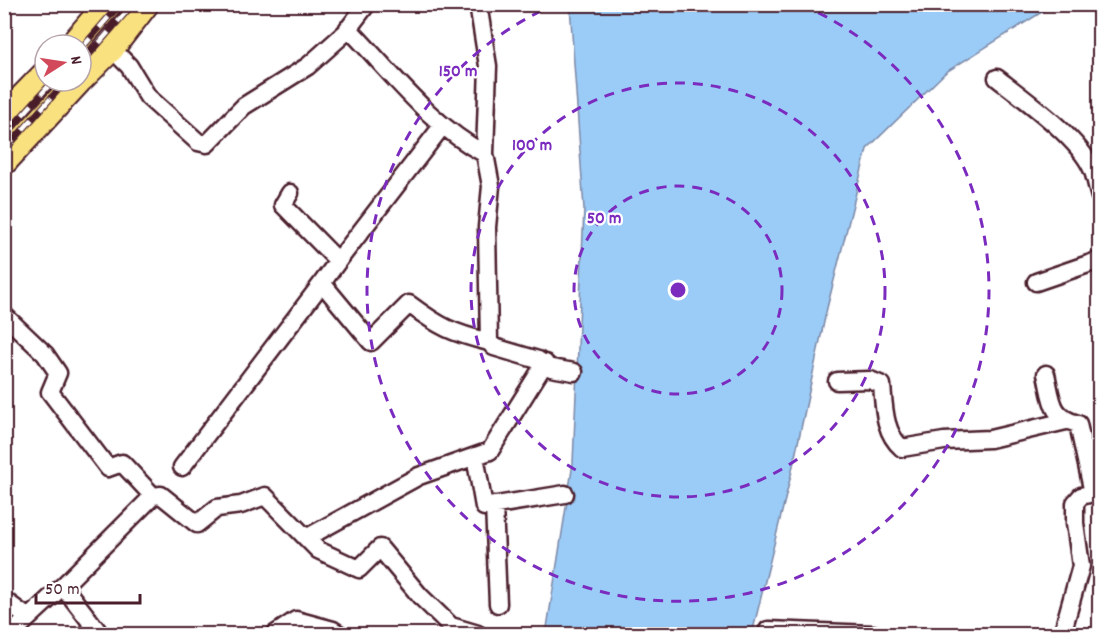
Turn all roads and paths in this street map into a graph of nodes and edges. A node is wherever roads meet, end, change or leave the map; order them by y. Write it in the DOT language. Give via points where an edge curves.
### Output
graph roads {
  1 [pos="108,4"];
  2 [pos="145,4"];
  3 [pos="367,4"];
  4 [pos="478,4"];
  5 [pos="348,28"];
  6 [pos="83,33"];
  7 [pos="111,48"];
  8 [pos="93,67"];
  9 [pos="998,78"];
  10 [pos="33,88"];
  11 [pos="67,93"];
  12 [pos="9,113"];
  13 [pos="443,125"];
  14 [pos="33,128"];
  15 [pos="485,154"];
  16 [pos="4,161"];
  17 [pos="290,193"];
  18 [pos="1100,197"];
  19 [pos="1100,260"];
  20 [pos="338,261"];
  21 [pos="1036,282"];
  22 [pos="322,283"];
  23 [pos="4,315"];
  24 [pos="489,342"];
  25 [pos="545,363"];
  26 [pos="574,372"];
  27 [pos="1046,374"];
  28 [pos="837,381"];
  29 [pos="1066,421"];
  30 [pos="475,456"];
  31 [pos="182,467"];
  32 [pos="566,494"];
  33 [pos="1096,494"];
  34 [pos="153,496"];
  35 [pos="494,505"];
  36 [pos="306,538"];
  37 [pos="63,586"];
  38 [pos="4,600"];
  39 [pos="498,604"];
  40 [pos="27,617"];
  41 [pos="768,630"];
  42 [pos="11,634"];
  43 [pos="100,634"];
  44 [pos="275,634"];
  45 [pos="339,634"];
  46 [pos="478,634"];
  47 [pos="873,634"];
  48 [pos="1062,634"];
  1 -- 6 [label="main road"];
  2 -- 7 [label="main road"];
  3 -- 5 [label="street"];
  4 -- 15 [label="street" via="488,66"];
  5 -- 7 [label="street" via="308,66 244,106 207,144 198,142 148,97 129,66"];
  5 -- 13 [label="street"];
  7 -- 8 [label="main road"];
  9 -- 18 [label="street" via="1075,145 1092,168"];
  10 -- 12 [label="main road"];
  11 -- 14 [label="main road"];
  12 -- 14 [label="main road"];
  13 -- 15 [label="street"];
  13 -- 20 [label="street"];
  14 -- 16 [label="main road"];
  15 -- 24 [label="street" via="490,186"];
  17 -- 20 [label="street" via="283,205"];
  19 -- 21 [label="street"];
  20 -- 22 [label="street"];
  22 -- 24 [label="street" via="371,342 409,304 436,325"];
  22 -- 31 [label="street"];
  23 -- 34 [label="street" via="45,354 58,373 50,392 108,468 122,463"];
  24 -- 25 [label="street"];
  25 -- 26 [label="street" via="550,368"];
  25 -- 30 [label="street" via="490,451"];
  27 -- 29 [label="street" via="1056,413"];
  28 -- 29 [label="street" via="870,380 882,385 892,440 902,448 990,439"];
  29 -- 33 [label="street" via="1078,424"];
  30 -- 35 [label="street" via="484,507"];
  30 -- 36 [label="street" via="419,476"];
  32 -- 35 [label="street"];
  33 -- 48 [label="street" via="1081,496 1075,503 1081,566"];
  34 -- 36 [label="street" via="161,495 197,525 217,508 265,496"];
  34 -- 37 [label="street"];
  35 -- 39 [label="street"];
  36 -- 46 [label="street" via="318,550 360,569 380,548 451,626"];
  37 -- 40 [label="street"];
  37 -- 43 [label="street"];
  38 -- 40 [label="street"];
  40 -- 42 [label="street"];
  41 -- 47 [label="street"];
  44 -- 45 [label="street" via="296,620"];
}
